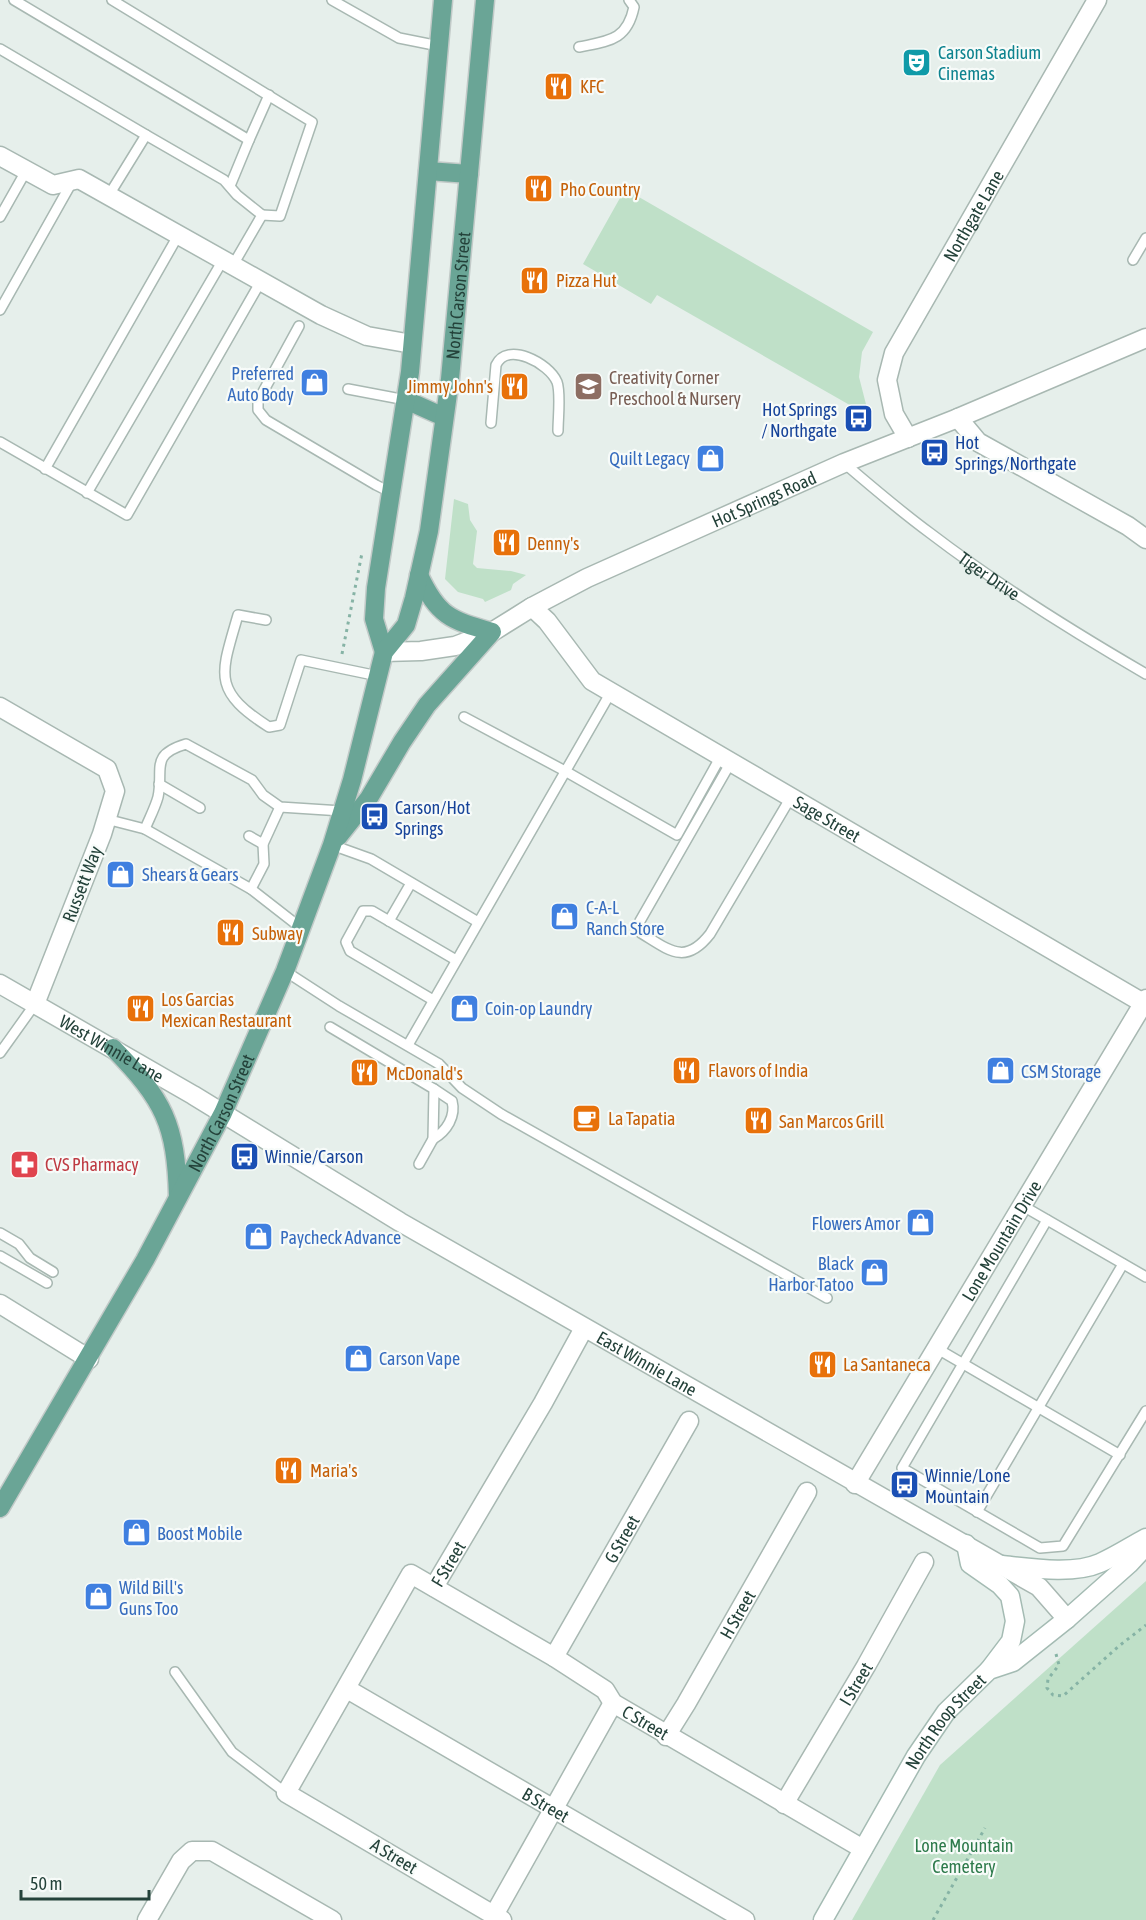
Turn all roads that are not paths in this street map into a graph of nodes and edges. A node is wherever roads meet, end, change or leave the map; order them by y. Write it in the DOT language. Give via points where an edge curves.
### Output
graph roads {
  1 [pos="14,0"];
  2 [pos="112,0"];
  3 [pos="333,0"];
  4 [pos="443,0"];
  5 [pos="485,0"];
  6 [pos="629,0"];
  7 [pos="1097,0"];
  8 [pos="439,46"];
  9 [pos="579,47"];
  10 [pos="0,49"];
  11 [pos="268,95"];
  12 [pos="146,135"];
  13 [pos="249,140"];
  14 [pos="0,156"];
  15 [pos="26,171"];
  16 [pos="428,171"];
  17 [pos="469,174"];
  18 [pos="73,180"];
  19 [pos="230,186"];
  20 [pos="109,195"];
  21 [pos="262,215"];
  22 [pos="0,217"];
  23 [pos="178,234"];
  24 [pos="1146,238"];
  25 [pos="1133,260"];
  26 [pos="228,263"];
  27 [pos="261,281"];
  28 [pos="0,310"];
  29 [pos="299,326"];
  30 [pos="1146,338"];
  31 [pos="412,344"];
  32 [pos="348,389"];
  33 [pos="406,400"];
  34 [pos="444,417"];
  35 [pos="958,418"];
  36 [pos="491,423"];
  37 [pos="558,430"];
  38 [pos="908,438"];
  39 [pos="0,442"];
  40 [pos="844,463"];
  41 [pos="45,468"];
  42 [pos="87,493"];
  43 [pos="392,493"];
  44 [pos="1146,539"];
  45 [pos="419,575"];
  46 [pos="531,607"];
  47 [pos="266,620"];
  48 [pos="492,632"];
  49 [pos="384,652"];
  50 [pos="1146,674"];
  51 [pos="378,676"];
  52 [pos="611,692"];
  53 [pos="0,707"];
  54 [pos="464,717"];
  55 [pos="726,759"];
  56 [pos="565,771"];
  57 [pos="159,784"];
  58 [pos="791,797"];
  59 [pos="280,807"];
  60 [pos="200,808"];
  61 [pos="342,811"];
  62 [pos="106,819"];
  63 [pos="145,829"];
  64 [pos="249,836"];
  65 [pos="262,844"];
  66 [pos="332,845"];
  67 [pos="411,883"];
  68 [pos="251,890"];
  69 [pos="389,921"];
  70 [pos="478,922"];
  71 [pos="301,928"];
  72 [pos="456,960"];
  73 [pos="285,971"];
  74 [pos="0,984"];
  75 [pos="433,1000"];
  76 [pos="1145,1001"];
  77 [pos="35,1004"];
  78 [pos="1139,1026"];
  79 [pos="330,1027"];
  80 [pos="408,1045"];
  81 [pos="113,1048"];
  82 [pos="0,1053"];
  83 [pos="434,1089"];
  84 [pos="223,1113"];
  85 [pos="433,1139"];
  86 [pos="419,1164"];
  87 [pos="178,1199"];
  88 [pos="1023,1206"];
  89 [pos="1047,1220"];
  90 [pos="0,1233"];
  91 [pos="0,1256"];
  92 [pos="1123,1264"];
  93 [pos="53,1272"];
  94 [pos="1146,1278"];
  95 [pos="46,1283"];
  96 [pos="827,1298"];
  97 [pos="0,1304"];
  98 [pos="584,1328"];
  99 [pos="936,1348"];
  100 [pos="89,1359"];
  101 [pos="963,1364"];
  102 [pos="1038,1408"];
  103 [pos="1146,1411"];
  104 [pos="689,1421"];
  105 [pos="1142,1428"];
  106 [pos="1120,1455"];
  107 [pos="855,1484"];
  108 [pos="807,1492"];
  109 [pos="0,1508"];
  110 [pos="977,1512"];
  111 [pos="1146,1538"];
  112 [pos="966,1544"];
  113 [pos="1146,1546"];
  114 [pos="924,1562"];
  115 [pos="1002,1565"];
  116 [pos="434,1587"];
  117 [pos="1066,1619"];
  118 [pos="554,1657"];
  119 [pos="989,1670"];
  120 [pos="175,1672"];
  121 [pos="346,1689"];
  122 [pos="613,1703"];
  123 [pos="666,1736"];
  124 [pos="286,1793"];
  125 [pos="784,1804"];
  126 [pos="553,1809"];
  127 [pos="863,1849"];
  128 [pos="498,1918"];
  129 [pos="147,1920"];
  130 [pos="332,1920"];
  131 [pos="745,1920"];
  132 [pos="822,1920"];
  1 -- 13 [label="lane"];
  2 -- 11 [label="lane"];
  3 -- 8 [label="lane" via="399,38"];
  4 -- 8 [label="main road"];
  5 -- 17 [label="main road, North Carson Street"];
  6 -- 9 [label="lane" via="634,7 632,17 621,35"];
  7 -- 38 [label="street, Northgate Lane" via="894,353 887,380 894,414"];
  8 -- 16 [label="main road"];
  10 -- 12 [label="lane"];
  11 -- 13 [label="lane"];
  11 -- 21 [label="lane" via="312,122 280,216"];
  12 -- 19 [label="lane"];
  12 -- 20 [label="lane"];
  13 -- 19 [label="lane"];
  14 -- 15 [label="street"];
  15 -- 18 [label="street" via="53,185"];
  15 -- 22 [label="lane"];
  16 -- 17 [label="main road"];
  16 -- 31 [label="main road"];
  17 -- 34 [label="main road, North Carson Street"];
  18 -- 20 [label="street" via="79,178"];
  18 -- 28 [label="lane"];
  19 -- 21 [label="lane"];
  20 -- 23 [label="street"];
  21 -- 26 [label="lane"];
  23 -- 26 [label="street"];
  23 -- 41 [label="lane"];
  24 -- 25 [label="lane"];
  26 -- 27 [label="street"];
  26 -- 42 [label="lane"];
  27 -- 31 [label="street" via="367,336"];
  27 -- 42 [label="lane" via="127,515"];
  29 -- 43 [label="lane" via="258,401 259,413"];
  30 -- 35 [label="street, Hot Springs Road"];
  31 -- 33 [label="main road"];
  32 -- 33 [label="lane"];
  33 -- 34 [label="main road"];
  33 -- 43 [label="main road"];
  34 -- 45 [label="main road, North Carson Street" via="429,531"];
  35 -- 38 [label="street, Hot Springs Road"];
  35 -- 44 [label="street" via="978,442"];
  36 -- 37 [label="lane" via="495,365 505,354 526,357 551,373 558,384"];
  38 -- 40 [label="street, Hot Springs Road"];
  39 -- 41 [label="lane"];
  40 -- 46 [label="street, Hot Springs Road"];
  40 -- 50 [label="lane, Tiger Drive" via="980,568 1082,637"];
  41 -- 42 [label="lane"];
  43 -- 49 [label="main road" via="374,619"];
  45 -- 48 [label="main road" via="439,609 459,622"];
  45 -- 49 [label="main road, North Carson Street" via="406,625"];
  46 -- 48 [label="street, Hot Springs Road"];
  46 -- 52 [label="street, Sage Street" via="592,681"];
  47 -- 51 [label="lane" via="238,615 224,664 227,690 247,713 268,727 280,725 301,660"];
  48 -- 49 [label="street, Hot Springs Road" via="455,646"];
  48 -- 66 [label="main road" via="428,705 369,798"];
  49 -- 51 [label="main road, North Carson Street"];
  51 -- 61 [label="main road, North Carson Street"];
  52 -- 55 [label="street, Sage Street"];
  52 -- 56 [label="lane"];
  53 -- 62 [label="street, Russett Way" via="107,769 115,791"];
  54 -- 56 [label="lane"];
  55 -- 56 [label="lane" via="677,835"];
  55 -- 58 [label="street, Sage Street"];
  55 -- 58 [label="lane" via="640,921 641,933 675,953 688,952 710,934"];
  56 -- 70 [label="lane"];
  57 -- 59 [label="lane" via="161,761 170,749 186,744 252,780 263,795"];
  57 -- 60 [label="lane"];
  57 -- 63 [label="lane" via="158,798"];
  58 -- 76 [label="street, Sage Street"];
  59 -- 61 [label="lane"];
  59 -- 65 [label="lane"];
  61 -- 66 [label="main road, North Carson Street"];
  62 -- 63 [label="lane"];
  62 -- 77 [label="street, Russett Way"];
  63 -- 68 [label="lane"];
  64 -- 65 [label="lane"];
  65 -- 68 [label="lane" via="264,864"];
  66 -- 67 [label="lane" via="371,859"];
  66 -- 71 [label="main road, North Carson Street"];
  67 -- 69 [label="lane"];
  67 -- 70 [label="lane"];
  68 -- 71 [label="lane"];
  69 -- 72 [label="lane"];
  69 -- 75 [label="lane" via="372,911 363,911 346,942 350,951"];
  70 -- 72 [label="lane"];
  71 -- 73 [label="main road, North Carson Street"];
  72 -- 75 [label="lane"];
  73 -- 80 [label="lane"];
  73 -- 84 [label="main road, North Carson Street"];
  74 -- 77 [label="street, West Winnie Lane"];
  75 -- 80 [label="lane"];
  76 -- 78 [label="street, Lone Mountain Drive"];
  77 -- 81 [label="street, West Winnie Lane"];
  77 -- 82 [label="lane"];
  78 -- 88 [label="street, Lone Mountain Drive"];
  79 -- 83 [label="lane"];
  80 -- 96 [label="lane" via="439,1064 462,1088 501,1114"];
  81 -- 84 [label="street, West Winnie Lane"];
  81 -- 87 [label="main road" via="148,1086 167,1120 177,1161"];
  83 -- 85 [label="lane"];
  83 -- 85 [label="lane" via="452,1101 454,1112 442,1134"];
  84 -- 87 [label="main road, North Carson Street"];
  84 -- 98 [label="street, East Winnie Lane" via="400,1222"];
  85 -- 86 [label="lane"];
  87 -- 100 [label="main road, North Carson Street"];
  88 -- 89 [label="lane"];
  88 -- 99 [label="street, Lone Mountain Drive"];
  89 -- 92 [label="lane"];
  89 -- 101 [label="lane"];
  90 -- 93 [label="lane"];
  91 -- 95 [label="lane"];
  92 -- 94 [label="lane"];
  92 -- 102 [label="lane"];
  97 -- 100 [label="street"];
  98 -- 107 [label="street, East Winnie Lane"];
  98 -- 116 [label="street, F Street"];
  99 -- 101 [label="lane"];
  99 -- 107 [label="street, Lone Mountain Drive"];
  100 -- 109 [label="main road, North Carson Street"];
  101 -- 102 [label="lane"];
  101 -- 110 [label="lane" via="902,1468"];
  102 -- 106 [label="lane"];
  102 -- 110 [label="lane"];
  103 -- 105 [label="lane"];
  104 -- 118 [label="street, G Street"];
  105 -- 106 [label="lane"];
  106 -- 110 [label="lane" via="1063,1546 1040,1548"];
  107 -- 112 [label="street, East Winnie Lane"];
  108 -- 123 [label="street, H Street"];
  111 -- 115 [label="street" via="1098,1564 1039,1569"];
  112 -- 115 [label="street, East Winnie Lane"];
  112 -- 119 [label="street" via="970,1564 1010,1596 1015,1621 1011,1641"];
  113 -- 117 [label="street, North Roop Street"];
  114 -- 125 [label="street, I Street"];
  115 -- 117 [label="street, East Winnie Lane" via="1039,1587"];
  116 -- 118 [label="street, C Street"];
  116 -- 121 [label="street, F Street" via="411,1574"];
  117 -- 119 [label="street, North Roop Street" via="1012,1662"];
  118 -- 122 [label="street, C Street" via="604,1690"];
  119 -- 127 [label="street, North Roop Street" via="946,1712"];
  120 -- 124 [label="lane" via="232,1752"];
  121 -- 124 [label="street, F Street"];
  121 -- 126 [label="street, B Street"];
  122 -- 123 [label="street, C Street"];
  122 -- 126 [label="street"];
  123 -- 125 [label="street, C Street"];
  124 -- 128 [label="street, A Street"];
  125 -- 127 [label="street, C Street"];
  126 -- 128 [label="street"];
  126 -- 131 [label="street, B Street"];
  127 -- 132 [label="street, North Roop Street"];
  129 -- 130 [label="street" via="181,1861 192,1851 212,1851"];
}
